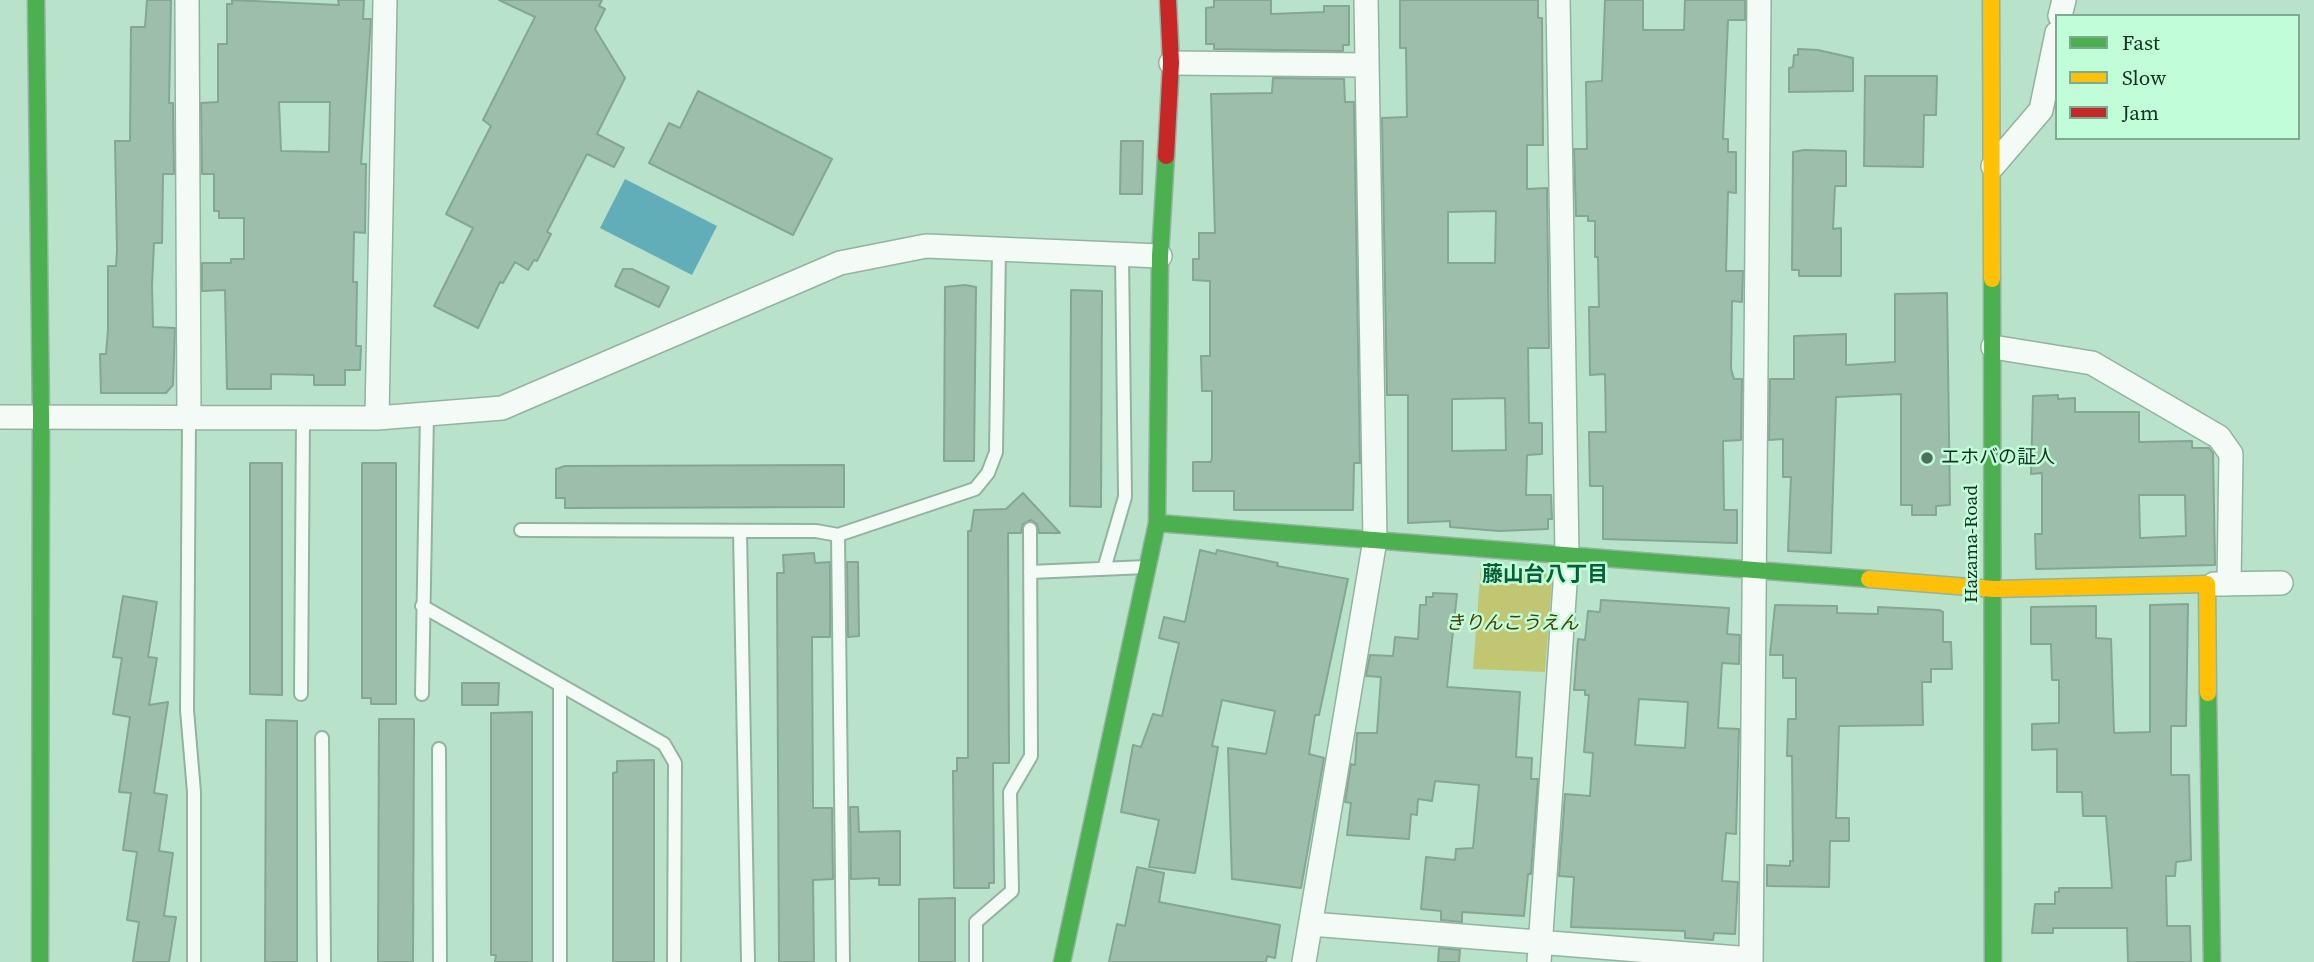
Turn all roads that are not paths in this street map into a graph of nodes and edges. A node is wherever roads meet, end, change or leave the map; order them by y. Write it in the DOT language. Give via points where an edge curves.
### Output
graph roads {
  1 [pos="37,0"];
  2 [pos="187,0"];
  3 [pos="385,0"];
  4 [pos="1168,0"];
  5 [pos="1366,0"];
  6 [pos="1558,0"];
  7 [pos="1759,0"];
  8 [pos="1992,0"];
  9 [pos="2055,43"];
  10 [pos="1171,63"];
  11 [pos="1366,65"];
  12 [pos="1993,166"];
  13 [pos="999,248"];
  14 [pos="1122,254"];
  15 [pos="1160,256"];
  16 [pos="1993,347"];
  17 [pos="427,414"];
  18 [pos="41,416"];
  19 [pos="0,417"];
  20 [pos="303,418"];
  21 [pos="377,418"];
  22 [pos="189,419"];
  23 [pos="1157,523"];
  24 [pos="1030,528"];
  25 [pos="521,530"];
  26 [pos="740,531"];
  27 [pos="838,535"];
  28 [pos="1375,540"];
  29 [pos="1567,555"];
  30 [pos="1147,566"];
  31 [pos="1104,569"];
  32 [pos="1756,570"];
  33 [pos="1030,572"];
  34 [pos="2281,583"];
  35 [pos="2218,584"];
  36 [pos="1994,589"];
  37 [pos="422,606"];
  38 [pos="560,685"];
  39 [pos="302,694"];
  40 [pos="422,695"];
  41 [pos="322,738"];
  42 [pos="439,749"];
  43 [pos="1311,924"];
  44 [pos="1540,951"];
  45 [pos="1751,961"];
  46 [pos="40,962"];
  47 [pos="194,962"];
  48 [pos="324,962"];
  49 [pos="440,962"];
  50 [pos="560,962"];
  51 [pos="674,962"];
  52 [pos="748,962"];
  53 [pos="843,962"];
  54 [pos="976,962"];
  55 [pos="1062,962"];
  56 [pos="1304,962"];
  57 [pos="1993,962"];
  58 [pos="2212,962"];
  1 -- 18 [label="street"];
  2 -- 22 [label="street"];
  3 -- 21 [label="street"];
  4 -- 10 [label="street"];
  5 -- 11 [label="street"];
  6 -- 29 [label="street"];
  7 -- 32 [label="street"];
  8 -- 12 [label="street, Hazama-Road"];
  9 -- 12 [label="street" via="2041,110"];
  10 -- 11 [label="street"];
  10 -- 15 [label="street"];
  11 -- 28 [label="street"];
  12 -- 16 [label="street, Hazama-Road"];
  13 -- 14 [label="street"];
  13 -- 17 [label="street" via="926,246 840,263 502,408"];
  13 -- 27 [label="lane" via="996,452 988,473 975,489"];
  14 -- 15 [label="street"];
  14 -- 31 [label="lane" via="1125,497"];
  15 -- 23 [label="street"];
  16 -- 35 [label="street" via="2092,363 2219,437 2231,454"];
  16 -- 36 [label="street, Hazama-Road"];
  17 -- 21 [label="street"];
  17 -- 37 [label="lane"];
  18 -- 19 [label="street"];
  18 -- 22 [label="street"];
  18 -- 46 [label="street"];
  20 -- 21 [label="street"];
  20 -- 22 [label="street"];
  20 -- 39 [label="lane"];
  22 -- 47 [label="lane" via="187,710 194,792"];
  23 -- 28 [label="street"];
  23 -- 30 [label="street"];
  24 -- 33 [label="lane"];
  25 -- 26 [label="lane"];
  26 -- 27 [label="lane"];
  26 -- 52 [label="lane"];
  27 -- 53 [label="lane"];
  28 -- 29 [label="street"];
  28 -- 43 [label="street"];
  29 -- 32 [label="street"];
  29 -- 44 [label="street"];
  30 -- 31 [label="lane"];
  30 -- 55 [label="street"];
  31 -- 33 [label="lane"];
  32 -- 36 [label="street"];
  32 -- 45 [label="street"];
  33 -- 54 [label="lane" via="1031,756 1010,792 1012,891 976,922"];
  34 -- 35 [label="street"];
  35 -- 36 [label="street"];
  35 -- 58 [label="street"];
  36 -- 57 [label="street, Hazama-Road"];
  37 -- 38 [label="lane"];
  37 -- 40 [label="lane"];
  38 -- 50 [label="lane"];
  38 -- 51 [label="lane" via="664,744 676,763"];
  41 -- 48 [label="lane"];
  42 -- 49 [label="lane"];
  43 -- 44 [label="street"];
  43 -- 56 [label="street"];
  44 -- 45 [label="street"];
}
